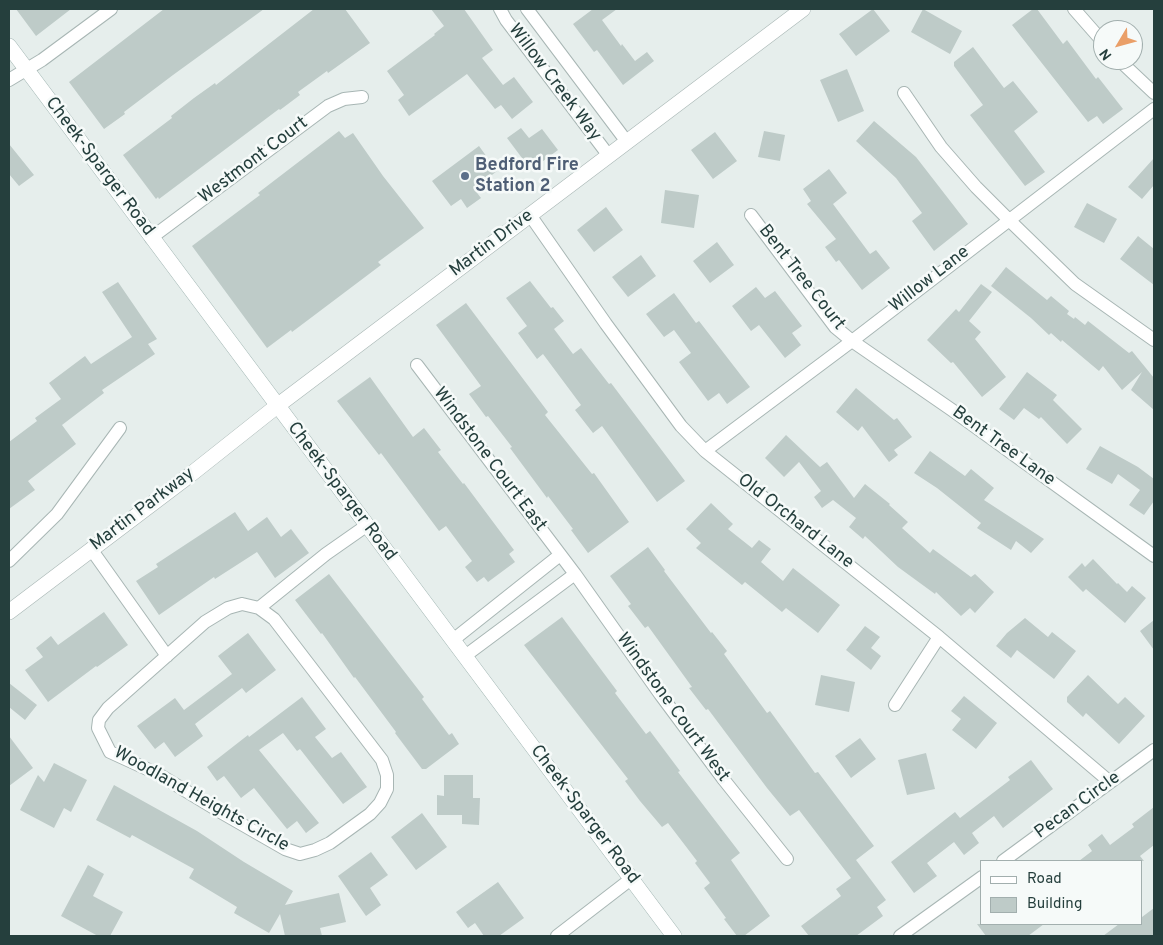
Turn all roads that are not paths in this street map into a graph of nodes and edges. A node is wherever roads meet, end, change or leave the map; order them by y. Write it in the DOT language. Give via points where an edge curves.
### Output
graph roads {
  1 [pos="111,9"];
  2 [pos="500,9"];
  3 [pos="527,9"];
  4 [pos="803,9"];
  5 [pos="1074,9"];
  6 [pos="1093,31"];
  7 [pos="9,46"];
  8 [pos="27,70"];
  9 [pos="1130,70"];
  10 [pos="9,80"];
  11 [pos="904,93"];
  12 [pos="1154,93"];
  13 [pos="362,97"];
  14 [pos="1154,108"];
  15 [pos="627,142"];
  16 [pos="609,156"];
  17 [pos="530,215"];
  18 [pos="751,215"];
  19 [pos="1009,220"];
  20 [pos="152,238"];
  21 [pos="1154,340"];
  22 [pos="852,341"];
  23 [pos="417,365"];
  24 [pos="277,406"];
  25 [pos="120,428"];
  26 [pos="705,451"];
  27 [pos="366,526"];
  28 [pos="91,549"];
  29 [pos="560,555"];
  30 [pos="1154,556"];
  31 [pos="9,561"];
  32 [pos="575,574"];
  33 [pos="259,608"];
  34 [pos="9,612"];
  35 [pos="939,637"];
  36 [pos="453,640"];
  37 [pos="167,656"];
  38 [pos="465,656"];
  39 [pos="895,705"];
  40 [pos="1154,750"];
  41 [pos="1110,782"];
  42 [pos="787,859"];
  43 [pos="1004,860"];
  44 [pos="980,877"];
  45 [pos="631,878"];
  46 [pos="557,936"];
  47 [pos="674,936"];
  48 [pos="900,936"];
  1 -- 8 [label="street"];
  2 -- 16 [label="street, Willow Creek Way"];
  3 -- 15 [label="street, Willow Creek Way"];
  4 -- 15 [label="main road, Martin Drive"];
  5 -- 6 [label="street"];
  7 -- 8 [label="main road, Cheek-Sparger Road"];
  8 -- 10 [label="street"];
  8 -- 20 [label="main road, Cheek-Sparger Road"];
  9 -- 12 [label="street"];
  11 -- 19 [label="street" via="941,147"];
  13 -- 20 [label="street, Westmont Court" via="344,99 328,106"];
  14 -- 19 [label="street, Willow Lane"];
  15 -- 16 [label="main road, Martin Drive"];
  16 -- 17 [label="main road, Martin Drive"];
  17 -- 24 [label="main road, Martin Drive"];
  17 -- 26 [label="street, Old Orchard Lane" via="669,410"];
  18 -- 22 [label="street, Bent Tree Court" via="834,326"];
  19 -- 21 [label="street" via="1075,284"];
  19 -- 22 [label="street, Willow Lane"];
  20 -- 24 [label="main road, Cheek-Sparger Road"];
  22 -- 26 [label="street, Willow Lane"];
  22 -- 30 [label="street, Bent Tree Lane"];
  23 -- 29 [label="street, Windstone Court East"];
  24 -- 27 [label="main road, Cheek-Sparger Road"];
  24 -- 28 [label="main road, Martin Parkway"];
  25 -- 31 [label="street" via="58,514"];
  26 -- 35 [label="street, Old Orchard Lane"];
  27 -- 33 [label="street"];
  27 -- 36 [label="main road, Cheek-Sparger Road"];
  28 -- 34 [label="main road, Martin Parkway"];
  28 -- 37 [label="street"];
  29 -- 32 [label="street, Windstone Court West"];
  29 -- 36 [label="street"];
  32 -- 38 [label="street"];
  32 -- 42 [label="street, Windstone Court West" via="718,772"];
  33 -- 37 [label="street, Woodland Heights Circle" via="242,604 228,608 205,622"];
  33 -- 37 [label="street, Woodland Heights Circle" via="274,618 382,760 387,775 387,789 380,804 330,843 300,854 285,849 158,774 110,752 100,736 100,720 108,708"];
  35 -- 39 [label="street"];
  35 -- 41 [label="street, Old Orchard Lane"];
  36 -- 38 [label="main road, Cheek-Sparger Road"];
  38 -- 45 [label="main road, Cheek-Sparger Road"];
  40 -- 41 [label="street, Pecan Circle"];
  41 -- 43 [label="street, Pecan Circle"];
  44 -- 48 [label="street"];
  45 -- 46 [label="street"];
  45 -- 47 [label="main road, Cheek-Sparger Road"];
}
